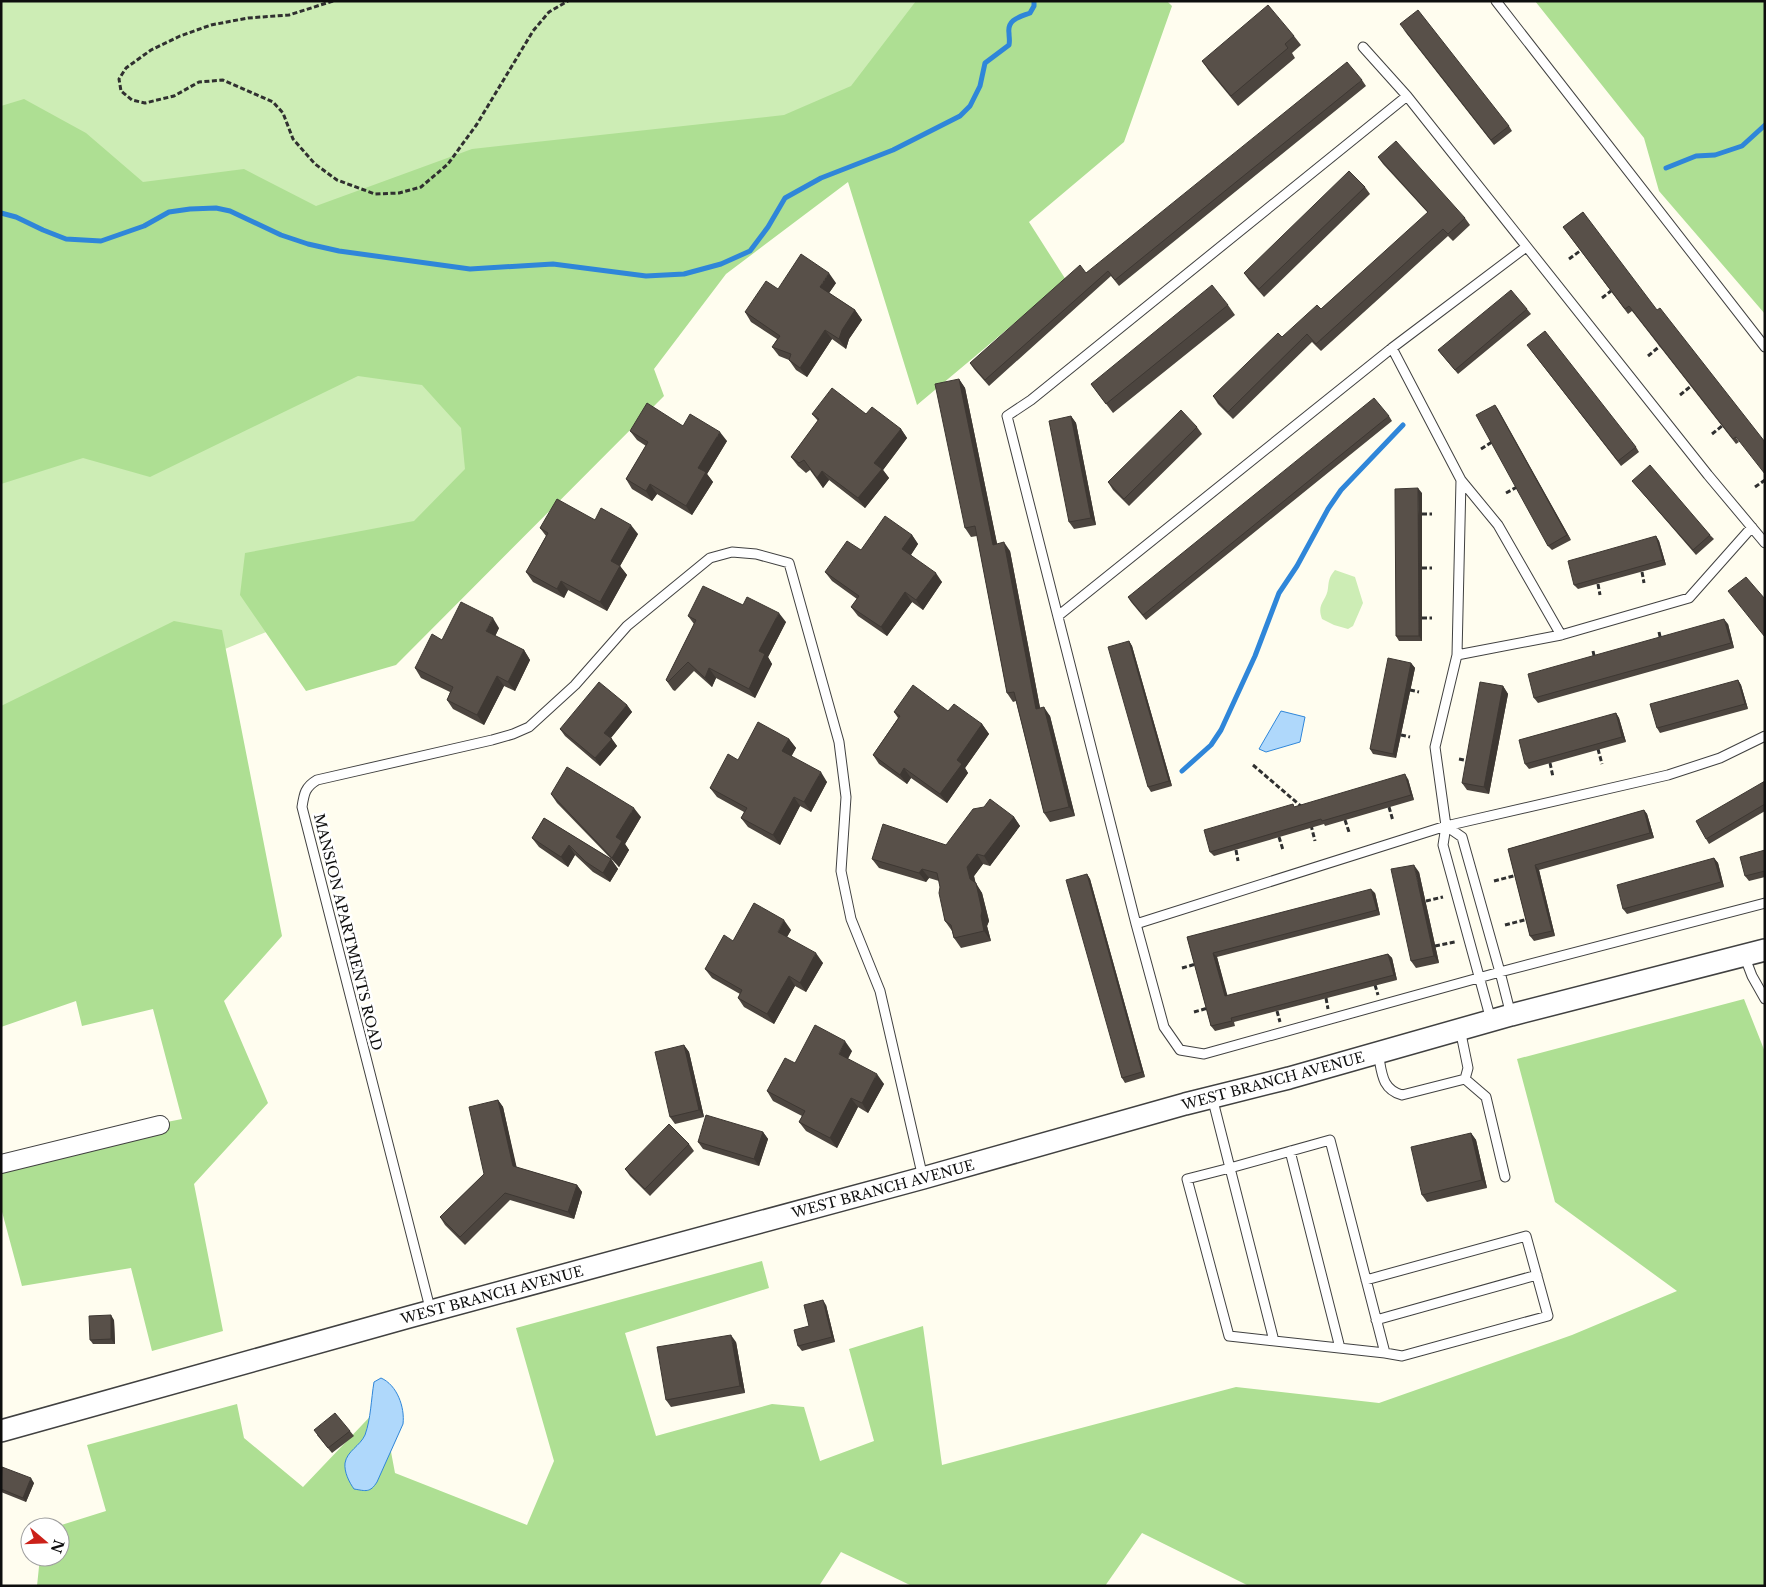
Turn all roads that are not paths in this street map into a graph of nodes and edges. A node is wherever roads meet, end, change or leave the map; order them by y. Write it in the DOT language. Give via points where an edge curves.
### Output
graph roads {
  1 [pos="1496,1"];
  2 [pos="1363,47"];
  3 [pos="1407,96"];
  4 [pos="1526,247"];
  5 [pos="1765,347"];
  6 [pos="1392,348"];
  7 [pos="1461,480"];
  8 [pos="1752,527"];
  9 [pos="1765,543"];
  10 [pos="1058,616"];
  11 [pos="1561,635"];
  12 [pos="1457,655"];
  13 [pos="1765,736"];
  14 [pos="1446,826"];
  15 [pos="1765,902"];
  16 [pos="1136,924"];
  17 [pos="1765,950"];
  18 [pos="1744,956"];
  19 [pos="1500,972"];
  20 [pos="1480,978"];
  21 [pos="1765,999"];
  22 [pos="1501,1017"];
  23 [pos="1460,1028"];
  24 [pos="1378,1053"];
  25 [pos="1465,1079"];
  26 [pos="1212,1097"];
  27 [pos="160,1125"];
  28 [pos="1290,1151"];
  29 [pos="1,1164"];
  30 [pos="1230,1168"];
  31 [pos="1505,1177"];
  32 [pos="923,1178"];
  33 [pos="1536,1276"];
  34 [pos="1366,1280"];
  35 [pos="431,1312"];
  36 [pos="1376,1320"];
  37 [pos="1274,1341"];
  38 [pos="1340,1348"];
  39 [pos="1384,1354"];
  40 [pos="1,1431"];
  1 -- 5 [label="lane"];
  2 -- 3 [label="lane"];
  3 -- 4 [label="lane"];
  3 -- 10 [label="lane" via="1007,416"];
  4 -- 6 [label="lane"];
  4 -- 8 [label="lane"];
  6 -- 7 [label="lane"];
  6 -- 10 [label="lane"];
  7 -- 11 [label="lane" via="1498,525"];
  7 -- 12 [label="lane"];
  8 -- 9 [label="lane"];
  8 -- 11 [label="lane" via="1689,598"];
  10 -- 16 [label="lane"];
  11 -- 12 [label="lane"];
  12 -- 14 [label="lane" via="1435,747"];
  13 -- 14 [label="lane" via="1720,758 1668,775"];
  14 -- 16 [label="lane"];
  14 -- 19 [label="lane" via="1462,837"];
  14 -- 20 [label="lane" via="1443,845"];
  15 -- 19 [label="lane"];
  16 -- 20 [label="lane" via="1164,1027 1180,1050 1204,1054"];
  17 -- 18 [label="street, WEST BRANCH AVENUE"];
  18 -- 21 [label="lane"];
  18 -- 22 [label="street, WEST BRANCH AVENUE"];
  19 -- 20 [label="lane"];
  19 -- 22 [label="lane"];
  20 -- 22 [label="lane"];
  22 -- 23 [label="street, WEST BRANCH AVENUE"];
  23 -- 24 [label="street, WEST BRANCH AVENUE"];
  23 -- 25 [label="lane" via="1468,1068"];
  24 -- 25 [label="lane" via="1385,1084 1392,1092 1402,1095"];
  24 -- 26 [label="street, WEST BRANCH AVENUE"];
  25 -- 31 [label="lane" via="1486,1097"];
  26 -- 30 [label="lane"];
  26 -- 32 [label="street, WEST BRANCH AVENUE"];
  27 -- 29 [label="street"];
  28 -- 30 [label="lane"];
  28 -- 34 [label="lane" via="1330,1140"];
  28 -- 38 [label="lane"];
  30 -- 37 [label="lane"];
  30 -- 37 [label="lane" via="1187,1179 1229,1336"];
  32 -- 35 [label="street, WEST BRANCH AVENUE"];
  32 -- 35 [label="lane, MANSION APARTMENTS ROAD" via="880,991 851,919 841,871 846,797 839,742 789,563 756,554 732,552 710,558 627,626 575,685 529,727 492,740 318,780 304,792 302,808"];
  33 -- 34 [label="lane" via="1526,1236"];
  33 -- 36 [label="lane"];
  33 -- 39 [label="lane" via="1548,1316 1402,1356"];
  34 -- 36 [label="lane"];
  35 -- 40 [label="street, WEST BRANCH AVENUE"];
  36 -- 39 [label="lane"];
  37 -- 38 [label="lane"];
  38 -- 39 [label="lane"];
}
